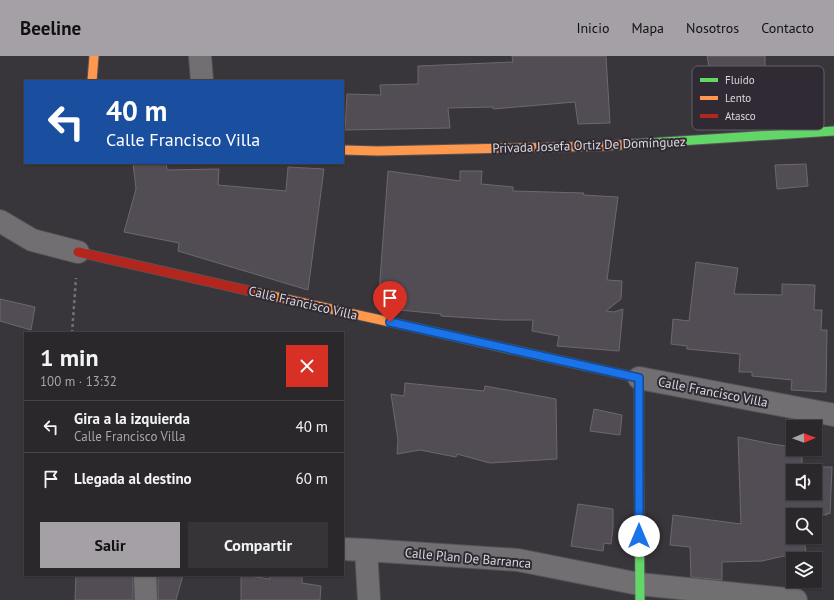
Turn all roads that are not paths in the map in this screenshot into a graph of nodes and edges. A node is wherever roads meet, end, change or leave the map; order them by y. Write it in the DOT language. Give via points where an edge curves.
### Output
graph roads {
  1 [pos="94,56"];
  2 [pos="200,56"];
  3 [pos="92,80"];
  4 [pos="202,80"];
  5 [pos="834,132"];
  6 [pos="344,150"];
  7 [pos="0,221"];
  8 [pos="78,252"];
  9 [pos="639,378"];
  10 [pos="834,415"];
  11 [pos="344,550"];
  12 [pos="366,550"];
  13 [pos="145,576"];
  14 [pos="640,592"];
  15 [pos="146,600"];
  16 [pos="369,600"];
  17 [pos="796,600"];
  1 -- 3 [label="main road"];
  2 -- 4 [label="street"];
  5 -- 6 [label="main road, Privada Josefa Ortiz De Domínguez" via="605,146"];
  7 -- 8 [label="street" via="32,240"];
  8 -- 9 [label="main road, Calle Francisco Villa"];
  9 -- 10 [label="street, Calle Francisco Villa"];
  9 -- 14 [label="main road"];
  11 -- 12 [label="street, Calle Plan De Barranca"];
  12 -- 14 [label="street, Calle Plan De Barranca" via="518,560"];
  12 -- 16 [label="street"];
  13 -- 15 [label="street"];
  14 -- 17 [label="street, Calle Plan De Barranca"];
}
